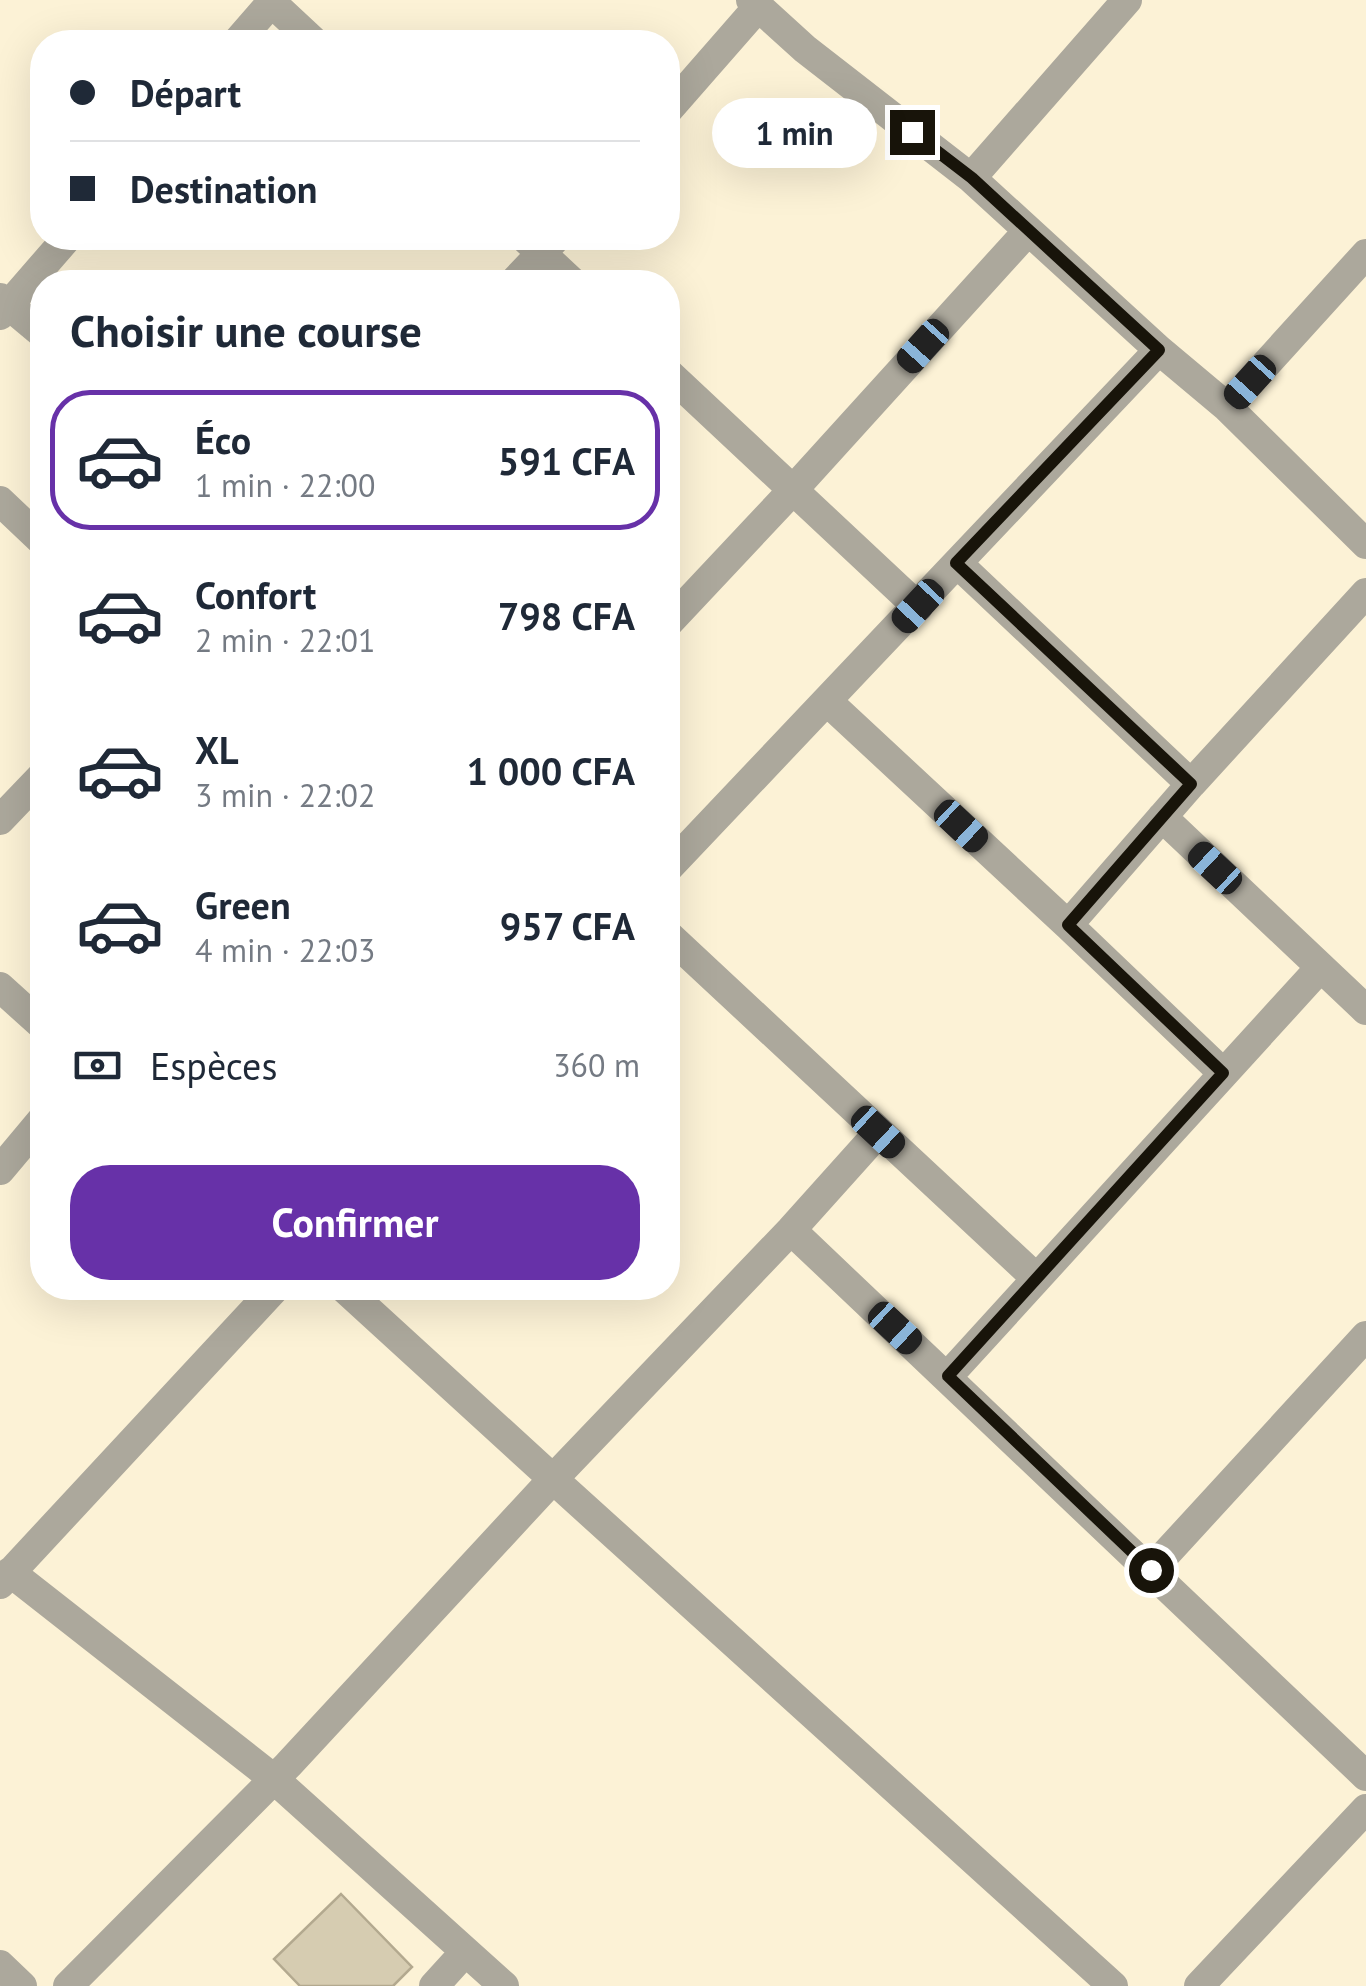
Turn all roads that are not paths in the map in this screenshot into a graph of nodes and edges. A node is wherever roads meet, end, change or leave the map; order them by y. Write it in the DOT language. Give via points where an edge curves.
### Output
graph roads {
  1 [pos="1128,0"];
  2 [pos="270,1"];
  3 [pos="755,4"];
  4 [pos="247,30"];
  5 [pos="301,30"];
  6 [pos="680,95"];
  7 [pos="972,178"];
  8 [pos="1028,231"];
  9 [pos="56,250"];
  10 [pos="547,250"];
  11 [pos="1366,254"];
  12 [pos="37,270"];
  13 [pos="562,270"];
  14 [pos="30,277"];
  15 [pos="3,306"];
  16 [pos="30,325"];
  17 [pos="1159,350"];
  18 [pos="680,384"];
  19 [pos="1227,407"];
  20 [pos="792,491"];
  21 [pos="0,501"];
  22 [pos="30,530"];
  23 [pos="1366,544"];
  24 [pos="956,563"];
  25 [pos="1366,592"];
  26 [pos="918,606"];
  27 [pos="680,610"];
  28 [pos="828,702"];
  29 [pos="1191,784"];
  30 [pos="30,789"];
  31 [pos="1162,817"];
  32 [pos="0,820"];
  33 [pos="680,856"];
  34 [pos="1068,925"];
  35 [pos="680,946"];
  36 [pos="1320,968"];
  37 [pos="0,987"];
  38 [pos="1366,1010"];
  39 [pos="30,1014"];
  40 [pos="1223,1073"];
  41 [pos="878,1132"];
  42 [pos="30,1134"];
  43 [pos="0,1170"];
  44 [pos="791,1230"];
  45 [pos="1036,1278"];
  46 [pos="264,1300"];
  47 [pos="357,1300"];
  48 [pos="1362,1350"];
  49 [pos="948,1376"];
  50 [pos="553,1480"];
  51 [pos="1151,1570"];
  52 [pos="5,1578"];
  53 [pos="1366,1776"];
  54 [pos="274,1778"];
  55 [pos="1366,1809"];
  56 [pos="466,1952"];
  57 [pos="0,1965"];
  58 [pos="22,1986"];
  59 [pos="68,1986"];
  60 [pos="434,1986"];
  61 [pos="504,1986"];
  62 [pos="1113,1986"];
  63 [pos="1199,1986"];
  1 -- 7 [label="street"];
  2 -- 4 [label="street"];
  2 -- 5 [label="street"];
  3 -- 6 [label="street"];
  3 -- 7 [label="street"];
  7 -- 8 [label="street"];
  8 -- 17 [label="street"];
  8 -- 20 [label="street"];
  9 -- 12 [label="street"];
  10 -- 13 [label="street"];
  11 -- 19 [label="street"];
  14 -- 15 [label="street"];
  15 -- 16 [label="street"];
  17 -- 19 [label="street"];
  17 -- 24 [label="street"];
  18 -- 20 [label="street"];
  19 -- 23 [label="street"];
  20 -- 26 [label="street"];
  20 -- 27 [label="street"];
  21 -- 22 [label="street"];
  24 -- 26 [label="street"];
  24 -- 29 [label="street"];
  25 -- 29 [label="street"];
  26 -- 28 [label="street"];
  28 -- 33 [label="street"];
  28 -- 34 [label="street"];
  29 -- 31 [label="street"];
  30 -- 32 [label="street"];
  31 -- 34 [label="street"];
  31 -- 36 [label="street"];
  34 -- 40 [label="street"];
  35 -- 41 [label="street"];
  36 -- 38 [label="street"];
  36 -- 40 [label="street"];
  37 -- 39 [label="street"];
  40 -- 45 [label="street"];
  41 -- 44 [label="street"];
  41 -- 45 [label="street"];
  42 -- 43 [label="street"];
  44 -- 49 [label="street"];
  44 -- 50 [label="street"];
  45 -- 49 [label="street"];
  46 -- 52 [label="street"];
  47 -- 50 [label="street"];
  48 -- 51 [label="street"];
  49 -- 51 [label="street"];
  50 -- 54 [label="street"];
  50 -- 62 [label="street"];
  51 -- 53 [label="street"];
  52 -- 54 [label="street"];
  54 -- 56 [label="street"];
  54 -- 59 [label="street"];
  55 -- 63 [label="street"];
  56 -- 60 [label="street"];
  56 -- 61 [label="street"];
  57 -- 58 [label="street"];
}
